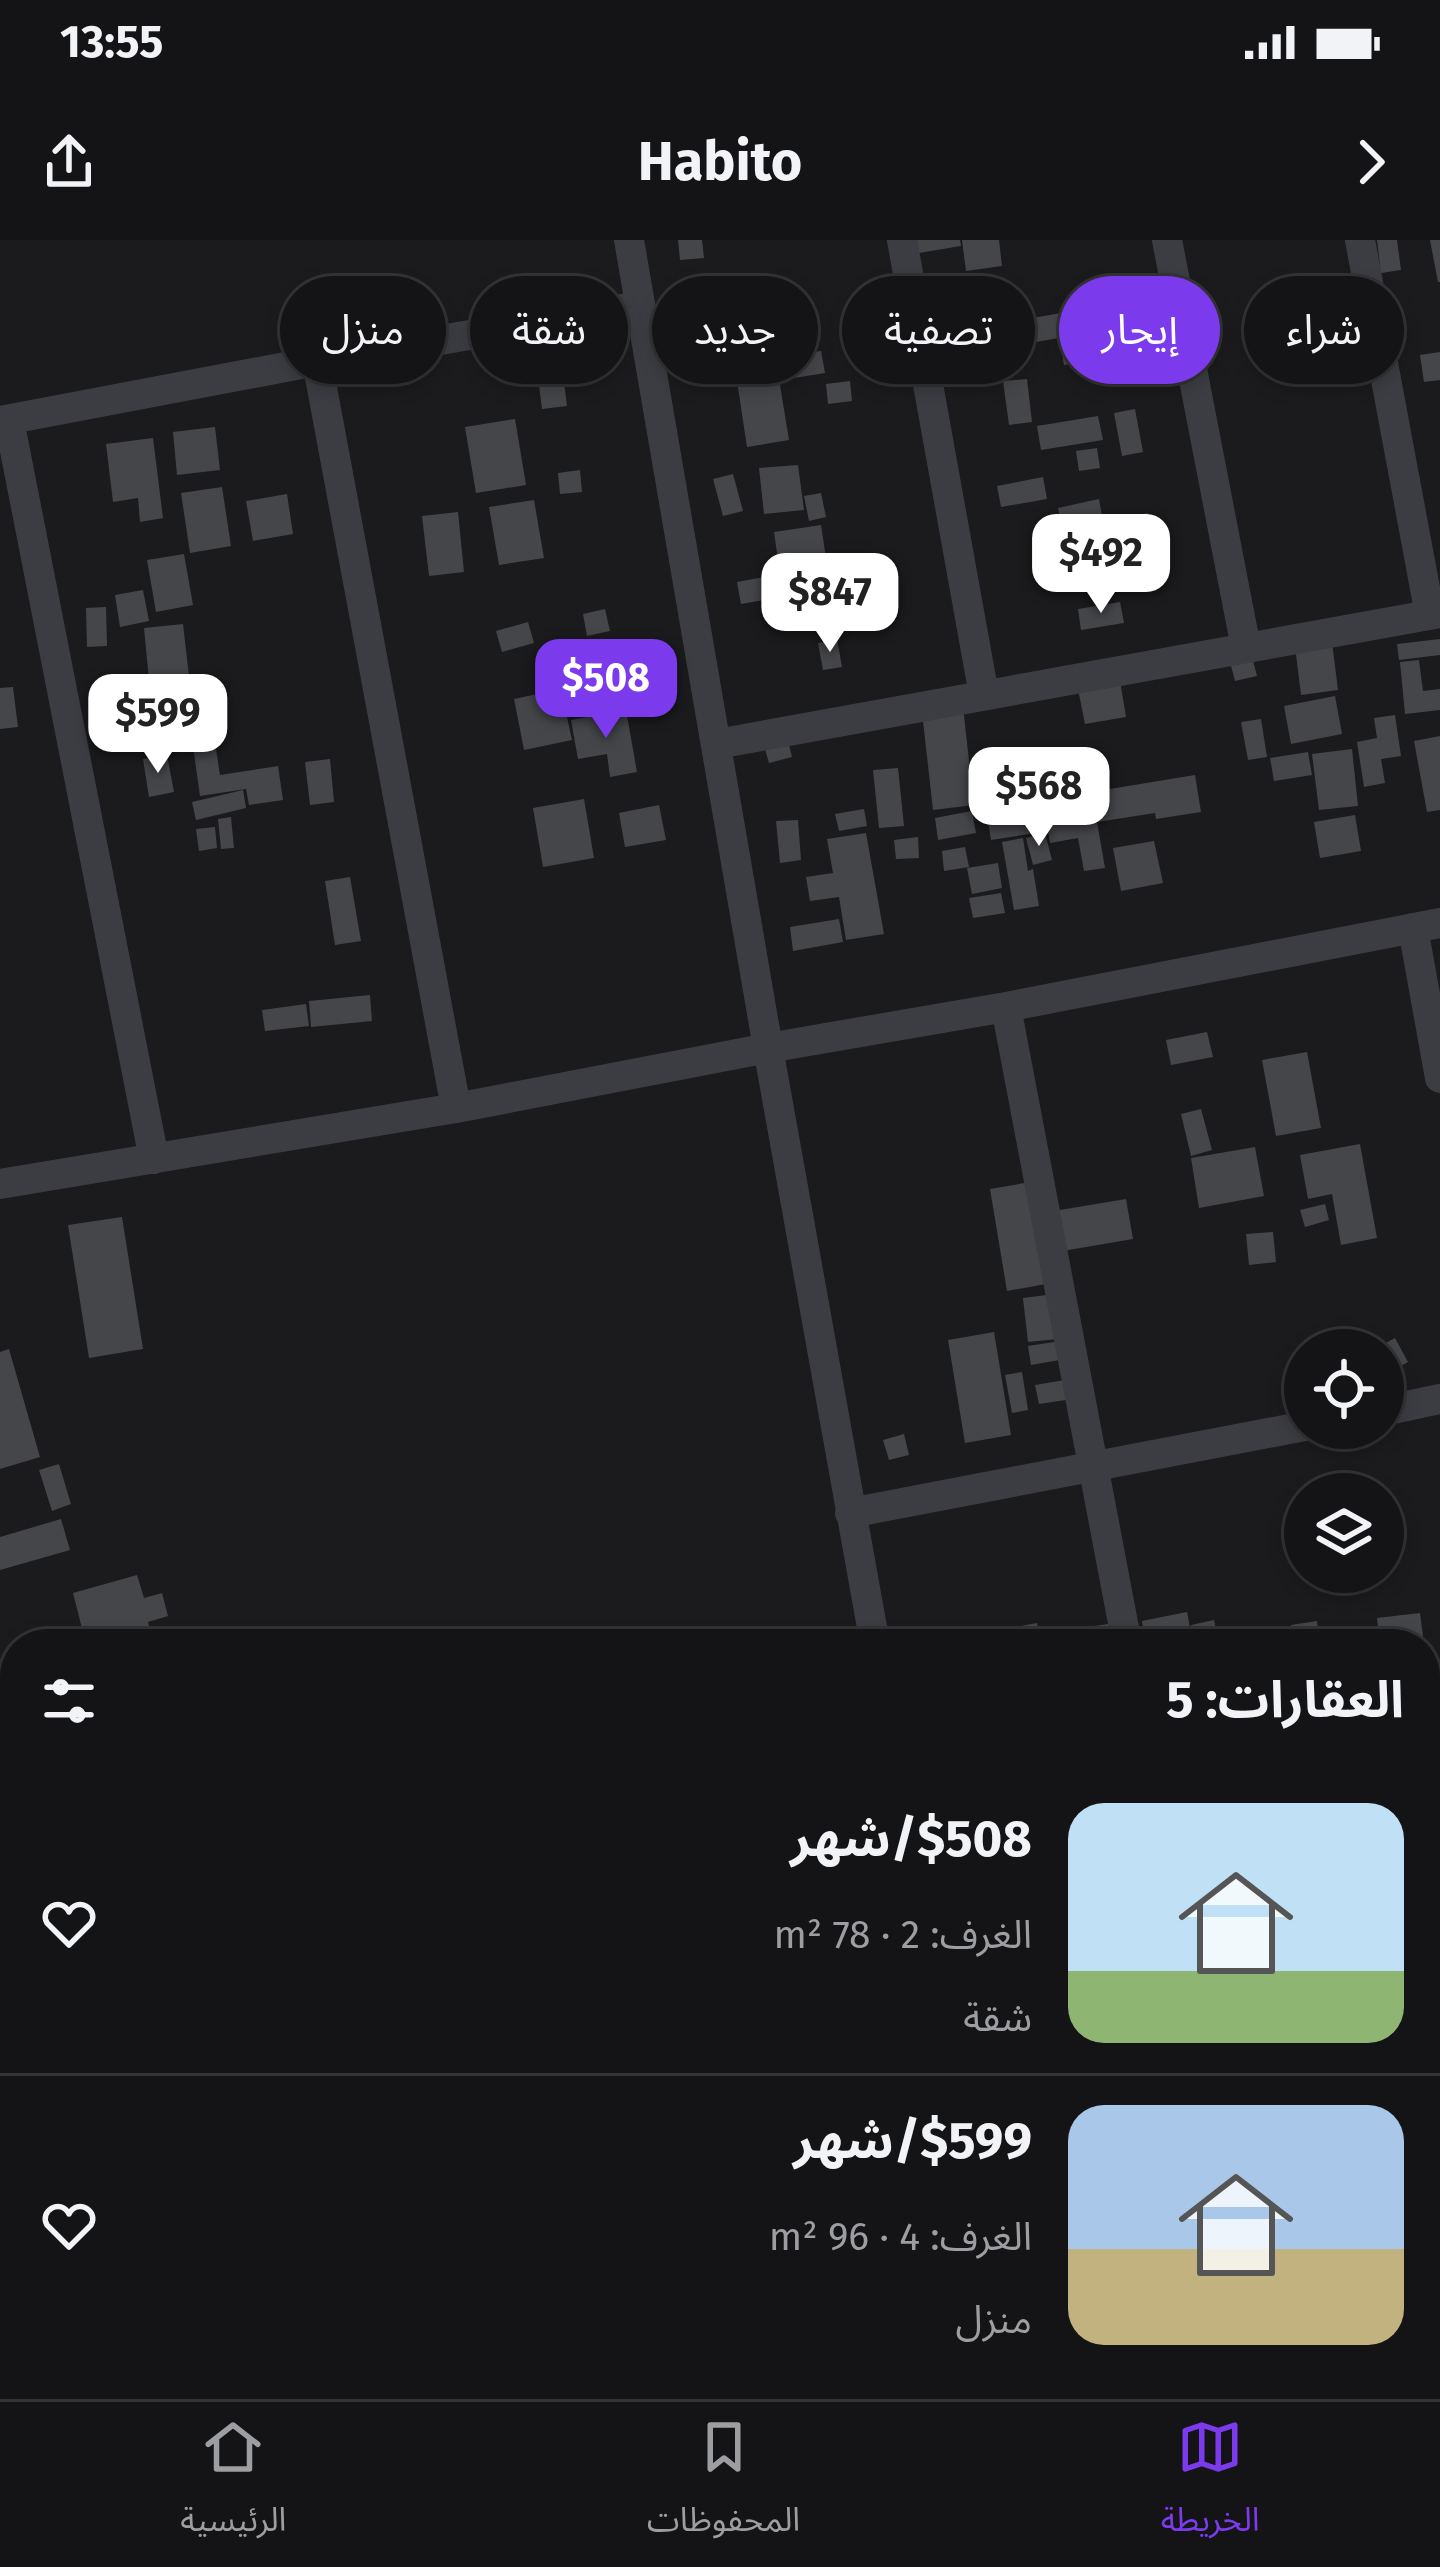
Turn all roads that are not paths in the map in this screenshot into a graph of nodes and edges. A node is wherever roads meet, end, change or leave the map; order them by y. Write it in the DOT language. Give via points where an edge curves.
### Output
graph roads {
  1 [pos="629,240"];
  2 [pos="902,240"];
  3 [pos="1167,240"];
  4 [pos="1360,240"];
  5 [pos="640,306"];
  6 [pos="446,339"];
  7 [pos="280,368"];
  8 [pos="321,384"];
  9 [pos="4,420"];
  10 [pos="1435,614"];
  11 [pos="1246,648"];
  12 [pos="984,695"];
  13 [pos="717,744"];
  14 [pos="1426,926"];
  15 [pos="1006,1007"];
  16 [pos="767,1048"];
  17 [pos="1440,1078"];
  18 [pos="456,1108"];
  19 [pos="154,1159"];
  20 [pos="0,1184"];
  21 [pos="1440,1400"];
  22 [pos="1404,1407"];
  23 [pos="1284,1430"];
  24 [pos="1094,1468"];
  25 [pos="850,1513"];
  26 [pos="872,1629"];
  27 [pos="1123,1629"];
  1 -- 5 [label="street"];
  2 -- 12 [label="street"];
  3 -- 11 [label="street"];
  4 -- 10 [label="street"];
  5 -- 6 [label="street"];
  5 -- 13 [label="street"];
  7 -- 9 [label="street"];
  8 -- 18 [label="street"];
  9 -- 19 [label="street"];
  10 -- 11 [label="street"];
  11 -- 12 [label="street"];
  12 -- 13 [label="street"];
  13 -- 16 [label="street"];
  14 -- 15 [label="street"];
  14 -- 17 [label="street"];
  15 -- 16 [label="street"];
  15 -- 24 [label="street"];
  16 -- 18 [label="street"];
  16 -- 25 [label="street"];
  18 -- 19 [label="street"];
  19 -- 20 [label="street"];
  21 -- 22 [label="street"];
  23 -- 24 [label="street"];
  24 -- 25 [label="street"];
  24 -- 27 [label="street"];
  25 -- 26 [label="street"];
}
